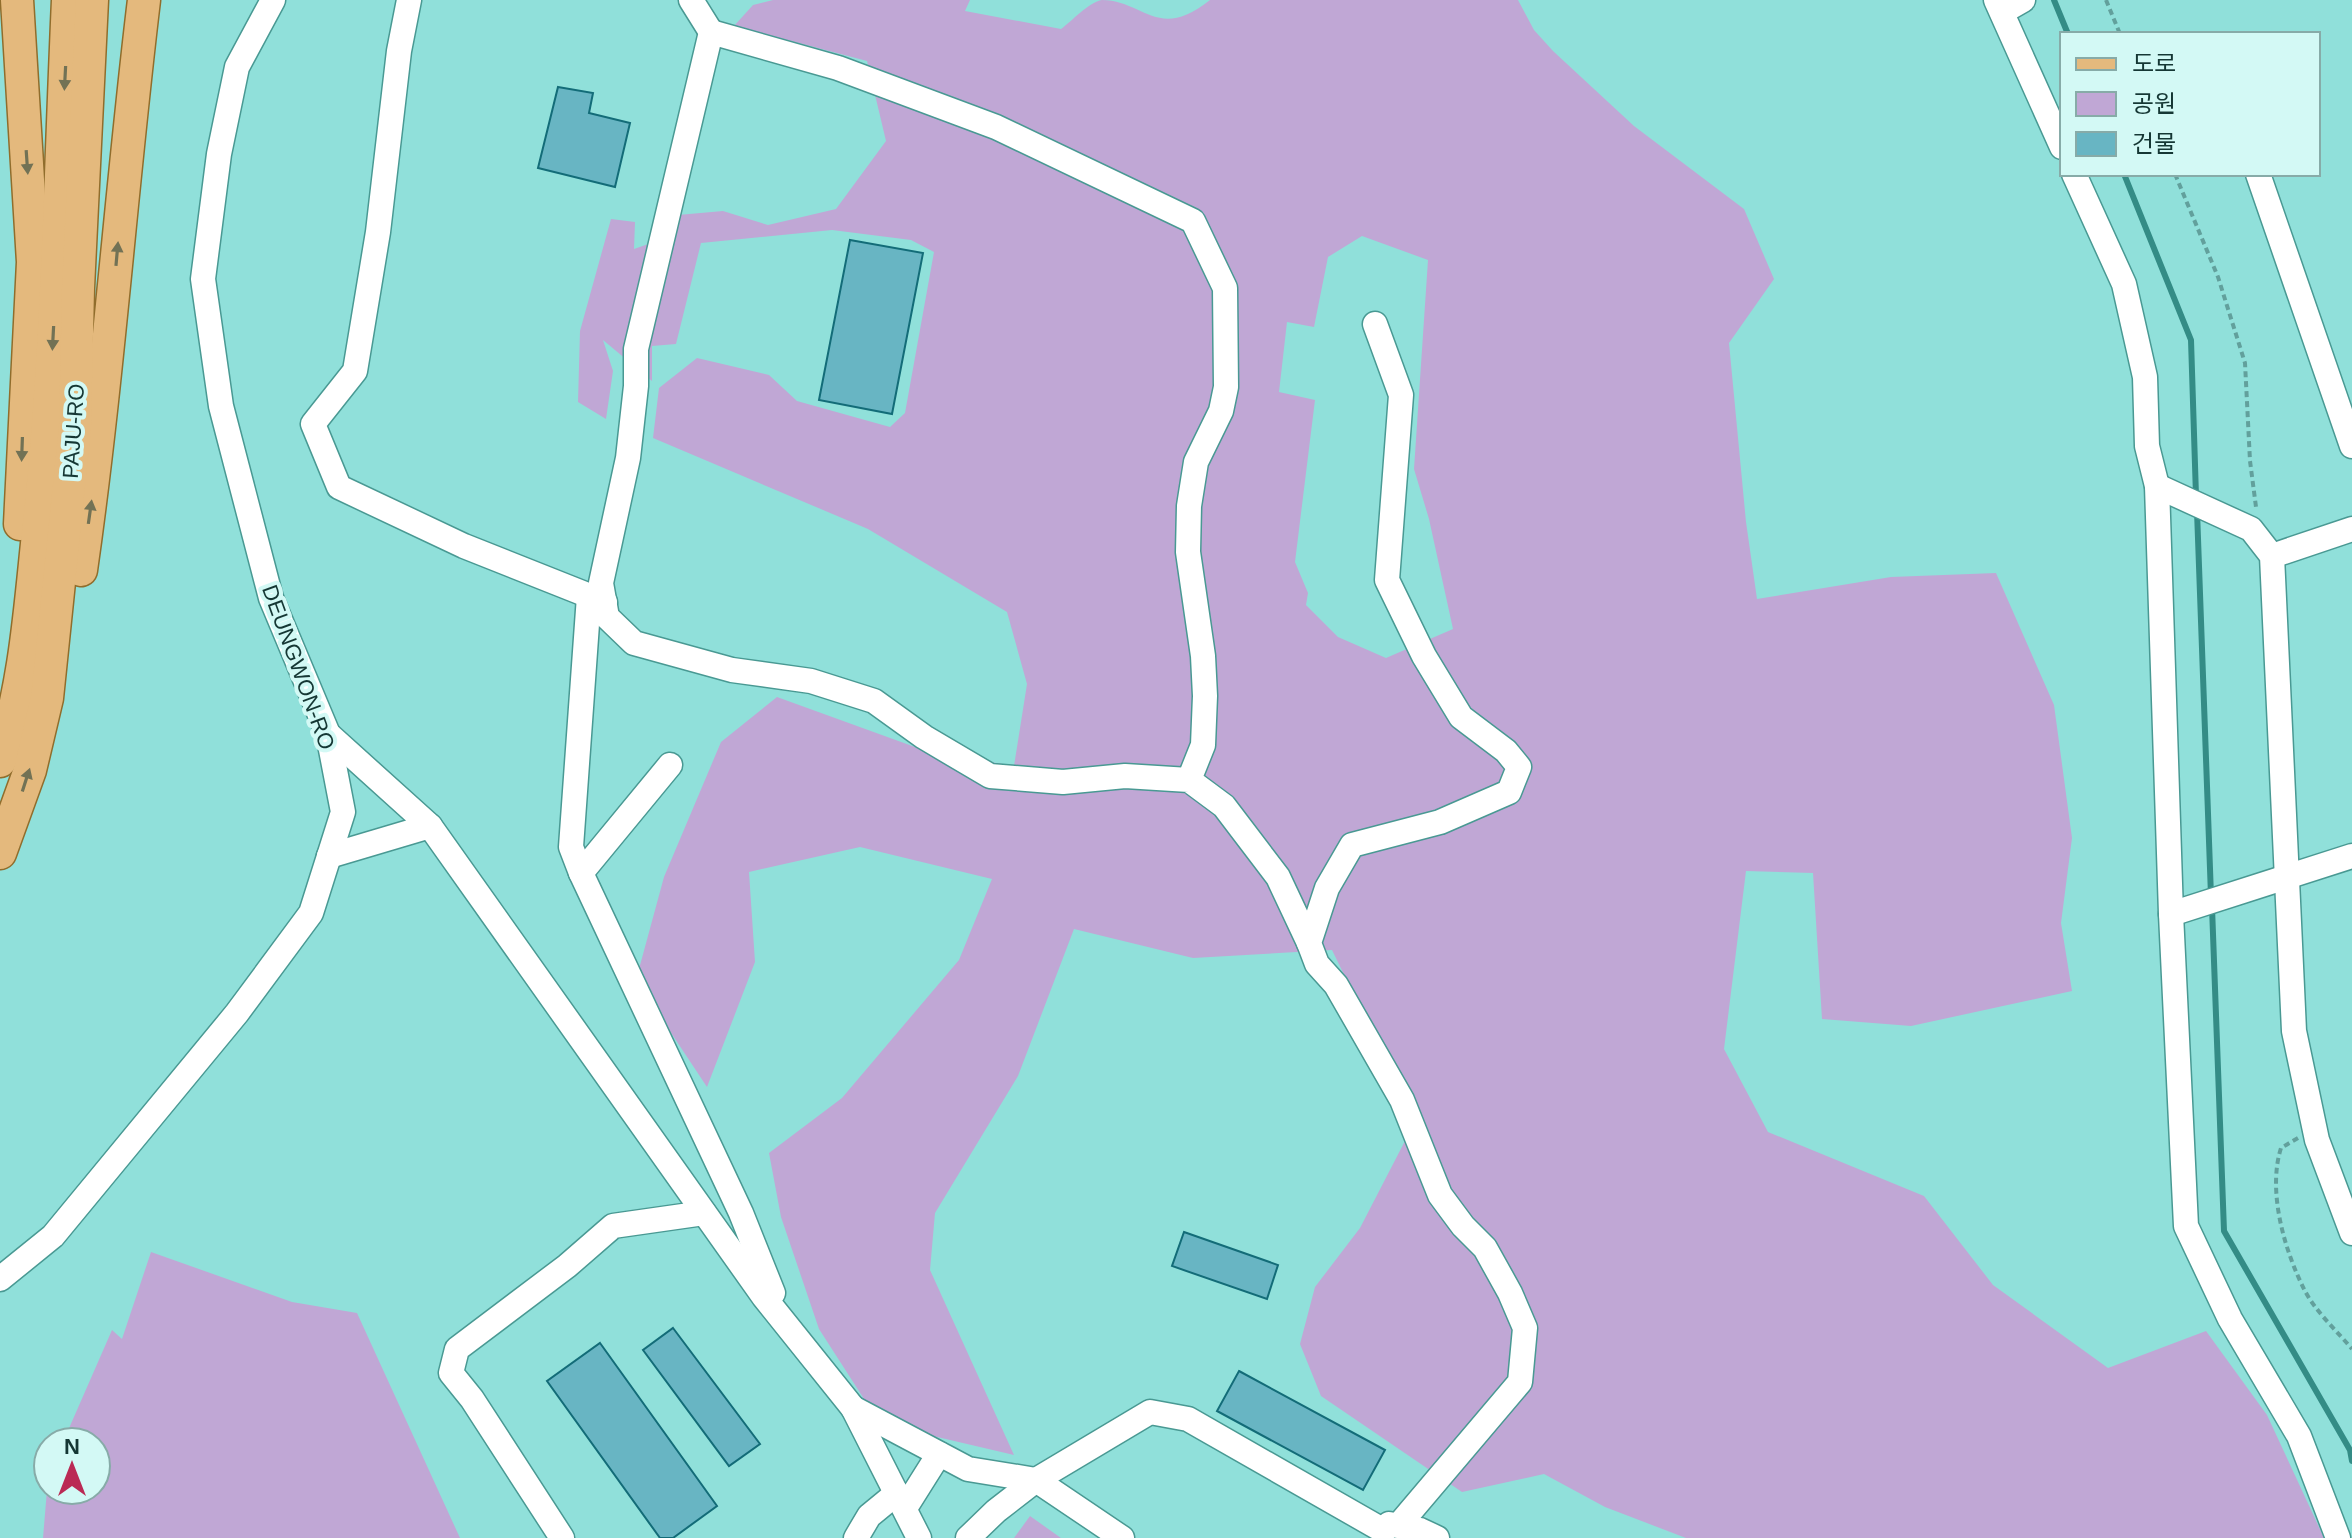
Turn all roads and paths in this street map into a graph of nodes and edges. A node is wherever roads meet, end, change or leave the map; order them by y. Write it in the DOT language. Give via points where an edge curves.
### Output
graph roads {
  1 [pos="17,0"];
  2 [pos="68,0"];
  3 [pos="92,0"];
  4 [pos="144,0"];
  5 [pos="273,0"];
  6 [pos="409,0"];
  7 [pos="691,0"];
  8 [pos="2106,0"];
  9 [pos="2009,4"];
  10 [pos="711,32"];
  11 [pos="2119,32"];
  12 [pos="2060,142"];
  13 [pos="2075,176"];
  14 [pos="2259,176"];
  15 [pos="1375,324"];
  16 [pos="2352,446"];
  17 [pos="2157,486"];
  18 [pos="2352,529"];
  19 [pos="2272,556"];
  20 [pos="597,599"];
  21 [pos="39,645"];
  22 [pos="328,734"];
  23 [pos="0,761"];
  24 [pos="670,765"];
  25 [pos="1189,780"];
  26 [pos="430,826"];
  27 [pos="1,856"];
  28 [pos="329,856"];
  29 [pos="2352,856"];
  30 [pos="581,873"];
  31 [pos="2276,881"];
  32 [pos="2171,914"];
  33 [pos="1309,943"];
  34 [pos="2292,1139"];
  35 [pos="704,1213"];
  36 [pos="2352,1232"];
  37 [pos="0,1279"];
  38 [pos="785,1323"];
  39 [pos="2352,1349"];
  40 [pos="853,1408"];
  41 [pos="939,1454"];
  42 [pos="972,1470"];
  43 [pos="1036,1480"];
  44 [pos="901,1500"];
  45 [pos="996,1511"];
  46 [pos="1388,1530"];
  47 [pos="562,1538"];
  48 [pos="856,1538"];
  49 [pos="919,1538"];
  50 [pos="968,1538"];
  51 [pos="1122,1538"];
  52 [pos="1437,1538"];
  53 [pos="2338,1538"];
  1 -- 21 [label="main road, one-way" via="33,262 18,561"];
  2 -- 21 [label="main road, PAJU-RO, one-way"];
  3 -- 21 [label="main road, PAJU-RO" via="75,427"];
  21 -- 4 [label="main road, one-way" via="78,592 100,436"];
  5 -- 22 [label="street, DEUNGWON-RO" via="237,67 203,279 221,406 271,598"];
  6 -- 20 [label="street" via="355,371 313,424 339,487 464,546"];
  7 -- 10 [label="street"];
  8 -- 11 [label="path"];
  9 -- 12 [label="street"];
  10 -- 20 [label="street" via="636,349 628,458"];
  10 -- 25 [label="street" via="838,68 996,127 1193,221 1225,288 1226,387 1221,411 1196,462 1189,506 1188,552 1205,696 1203,745"];
  13 -- 17 [label="street" via="2124,284 2145,377 2147,446"];
  14 -- 16 [label="street"];
  15 -- 33 [label="street" via="1401,395 1387,580 1461,717 1519,767 1509,792 1440,822 1352,845 1327,888"];
  17 -- 19 [label="street" via="2251,529"];
  17 -- 32 [label="street"];
  18 -- 19 [label="street"];
  19 -- 31 [label="street"];
  20 -- 25 [label="street" via="634,643 732,670 811,681 874,701 990,776 1063,782 1125,776"];
  20 -- 30 [label="street" via="571,847"];
  21 -- 23 [label="main road, PAJU-RO"];
  27 -- 21 [label="main road, PAJU-RO, one-way" via="47,698"];
  22 -- 26 [label="street"];
  22 -- 28 [label="street, DEUNGWON-RO" via="343,812"];
  24 -- 30 [label="street"];
  25 -- 33 [label="street" via="1224,806 1278,877"];
  26 -- 28 [label="street"];
  26 -- 35 [label="street"];
  28 -- 37 [label="street, DEUNGWON-RO" via="311,913 237,1013 53,1236"];
  29 -- 31 [label="street"];
  30 -- 38 [label="street" via="741,1213"];
  31 -- 32 [label="street"];
  31 -- 36 [label="street" via="2294,1031 2317,1140"];
  32 -- 53 [label="street" via="2186,1226 2230,1319 2299,1436"];
  33 -- 46 [label="street" via="1402,1100 1440,1195 1485,1248 1525,1328 1520,1382"];
  34 -- 39 [label="path" via="2281,1148 2276,1164 2280,1226 2306,1294"];
  35 -- 38 [label="street"];
  35 -- 47 [label="street" via="613,1226 457,1349 451,1373"];
  38 -- 40 [label="street"];
  40 -- 41 [label="street"];
  40 -- 44 [label="street"];
  41 -- 42 [label="street"];
  41 -- 44 [label="street"];
  42 -- 43 [label="street"];
  42 -- 45 [label="street"];
  43 -- 45 [label="street"];
  43 -- 46 [label="street" via="1150,1412 1188,1419"];
  43 -- 51 [label="street"];
  44 -- 48 [label="street" via="869,1516"];
  44 -- 49 [label="street"];
  45 -- 50 [label="street"];
  46 -- 52 [label="street" via="1420,1530"];
}
